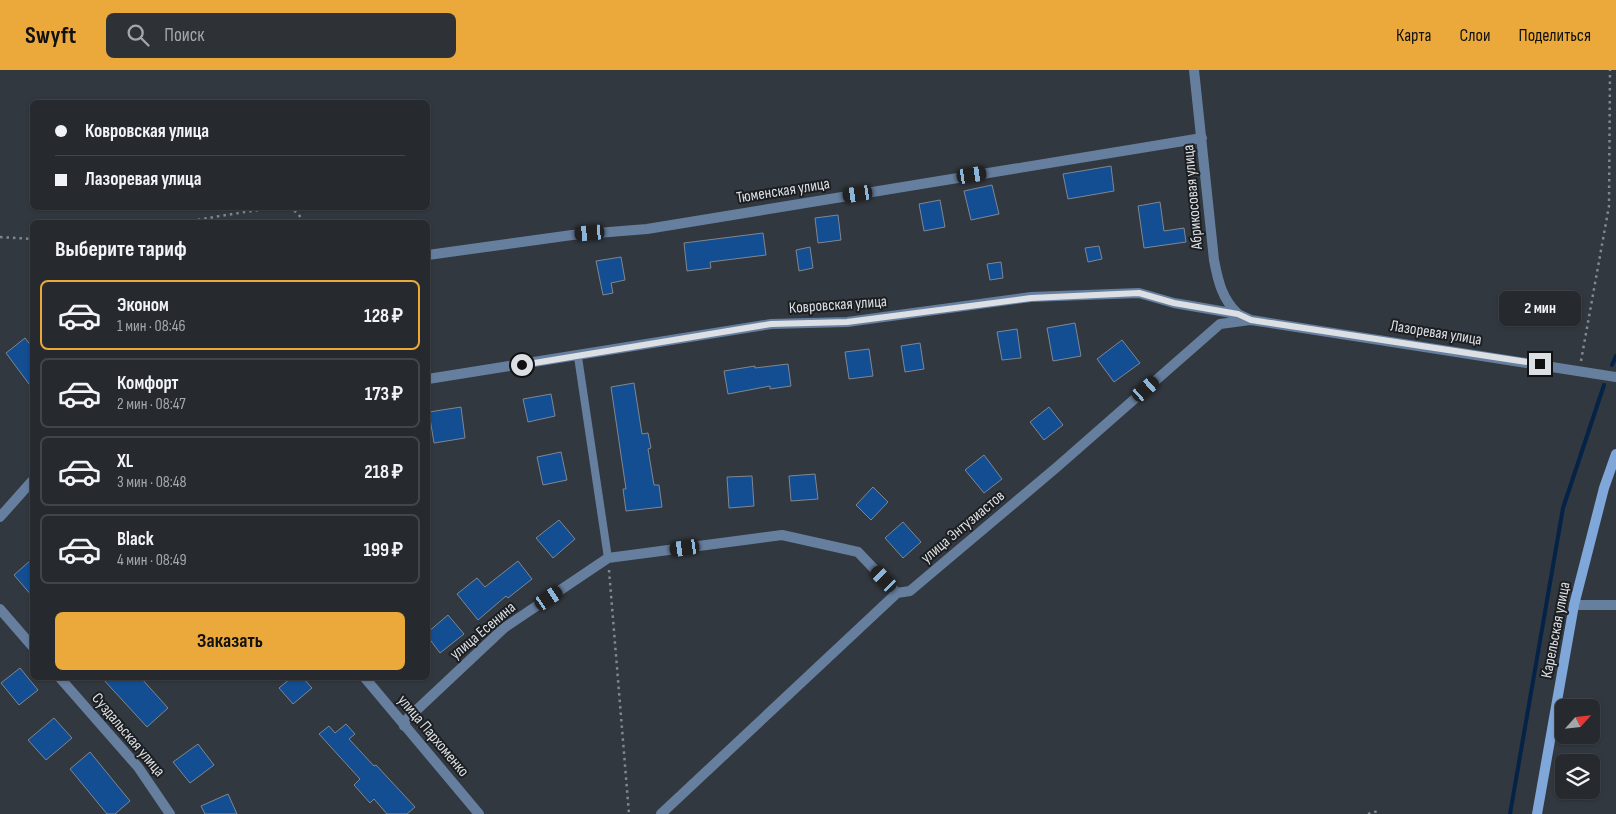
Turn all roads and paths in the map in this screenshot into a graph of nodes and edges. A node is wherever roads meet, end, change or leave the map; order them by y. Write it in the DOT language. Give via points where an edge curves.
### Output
graph roads {
  1 [pos="1194,70"];
  2 [pos="1610,70"];
  3 [pos="1202,138"];
  4 [pos="265,210"];
  5 [pos="291,210"];
  6 [pos="198,220"];
  7 [pos="303,220"];
  8 [pos="0,237"];
  9 [pos="30,238"];
  10 [pos="430,255"];
  11 [pos="1238,314"];
  12 [pos="1251,320"];
  13 [pos="578,357"];
  14 [pos="1579,370"];
  15 [pos="1616,377"];
  16 [pos="430,380"];
  17 [pos="1616,454"];
  18 [pos="1613,473"];
  19 [pos="30,483"];
  20 [pos="0,517"];
  21 [pos="608,558"];
  22 [pos="897,593"];
  23 [pos="1574,605"];
  24 [pos="1616,605"];
  25 [pos="0,609"];
  26 [pos="30,644"];
  27 [pos="62,680"];
  28 [pos="367,680"];
  29 [pos="404,726"];
  30 [pos="1378,811"];
  31 [pos="170,814"];
  32 [pos="479,814"];
  33 [pos="628,814"];
  34 [pos="661,814"];
  35 [pos="1368,814"];
  36 [pos="1537,814"];
  1 -- 3 [label="street, Абрикосовая улица"];
  2 -- 14 [label="path" via="1609,206"];
  3 -- 10 [label="street, Тюменская улица" via="647,229 572,235"];
  3 -- 11 [label="street, Абрикосовая улица" via="1215,267 1228,305"];
  4 -- 6 [label="path"];
  5 -- 7 [label="path"];
  8 -- 9 [label="path"];
  11 -- 12 [label="street, Ковровская улица"];
  11 -- 13 [label="street, Ковровская улица" via="1174,303 1139,293 1031,298 847,322 771,324"];
  12 -- 14 [label="street, Лазоревая улица"];
  12 -- 22 [label="street, улица Энтузиастов" via="1220,324 910,590"];
  13 -- 16 [label="street, Ковровская улица"];
  13 -- 21 [label="lane"];
  14 -- 15 [label="street, Лазоревая улица"];
  17 -- 18 [label="main road, Карельская улица"];
  18 -- 23 [label="main road, Карельская улица"];
  19 -- 20 [label="street"];
  21 -- 22 [label="street, улица Есенина" via="782,535 858,552"];
  21 -- 29 [label="street, улица Есенина" via="504,628 406,720"];
  21 -- 33 [label="path"];
  22 -- 34 [label="street, улица Энтузиастов"];
  23 -- 24 [label="street"];
  23 -- 36 [label="main road, Карельская улица"];
  25 -- 26 [label="street"];
  27 -- 31 [label="street, Суздальская улица" via="138,767"];
  28 -- 29 [label="street, улица Пархоменко"];
  29 -- 32 [label="street, улица Пархоменко"];
  30 -- 35 [label="path"];
}
